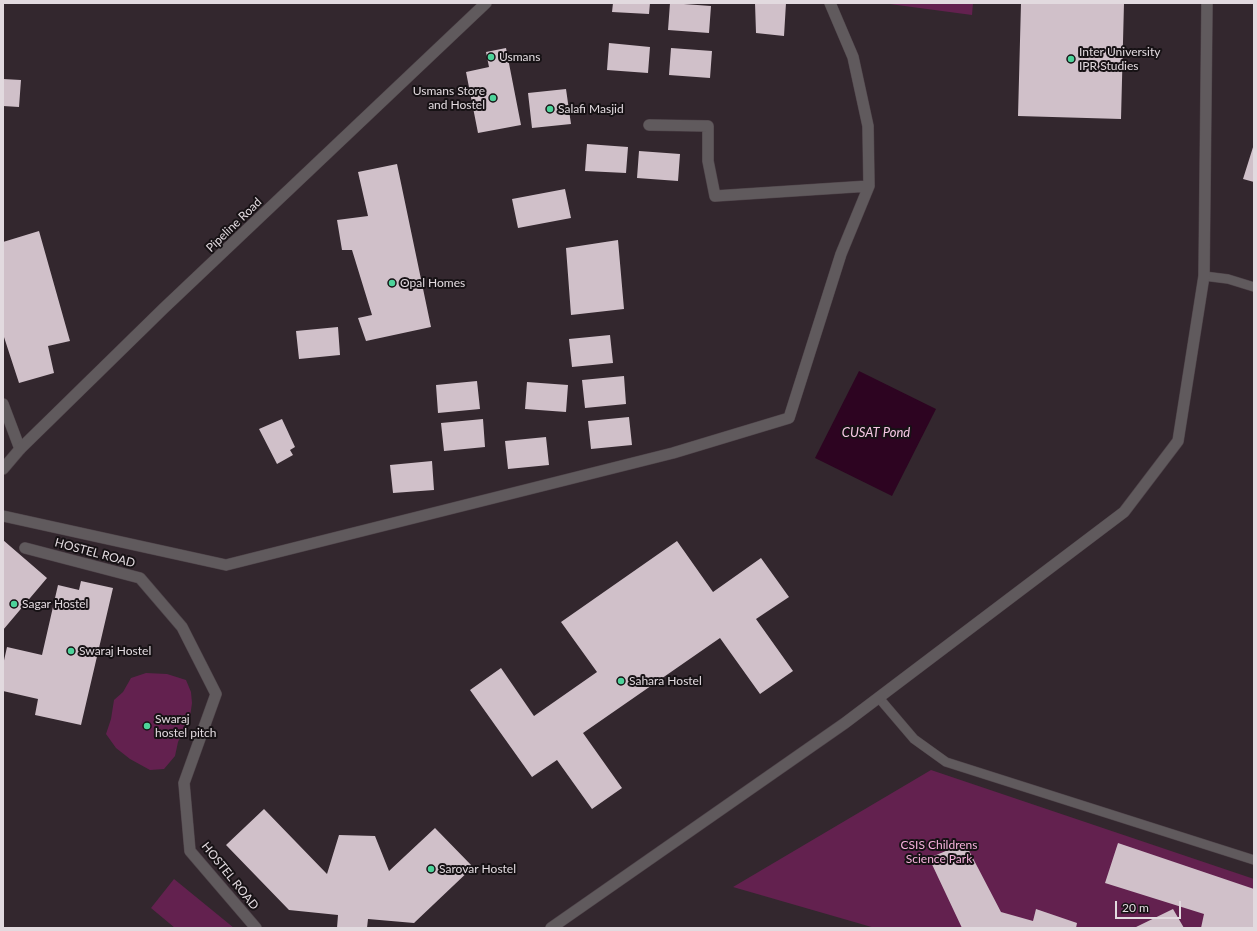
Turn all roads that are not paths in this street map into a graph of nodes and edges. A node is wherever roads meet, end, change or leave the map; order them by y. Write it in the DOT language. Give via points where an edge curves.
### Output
graph roads {
  1 [pos="486,3"];
  2 [pos="830,3"];
  3 [pos="1207,3"];
  4 [pos="649,125"];
  5 [pos="869,186"];
  6 [pos="1204,276"];
  7 [pos="1254,287"];
  8 [pos="3,404"];
  9 [pos="20,449"];
  10 [pos="3,469"];
  11 [pos="3,516"];
  12 [pos="25,548"];
  13 [pos="878,698"];
  14 [pos="1254,860"];
  15 [pos="256,928"];
  16 [pos="551,928"];
  1 -- 9 [label="street, Pipeline Road"];
  2 -- 5 [label="street" via="853,57 868,126"];
  3 -- 6 [label="street"];
  4 -- 5 [label="street" via="708,126 708,161 715,196"];
  5 -- 11 [label="street" via="841,254 789,418 673,453 226,565"];
  6 -- 7 [label="lane" via="1228,279"];
  6 -- 13 [label="street" via="1178,441 1124,512"];
  8 -- 9 [label="street"];
  9 -- 10 [label="street, Pipeline Road"];
  12 -- 15 [label="street, HOSTEL ROAD" via="140,578 182,627 216,694 184,783 190,851"];
  13 -- 14 [label="lane" via="914,739 946,762"];
  13 -- 16 [label="street"];
}
